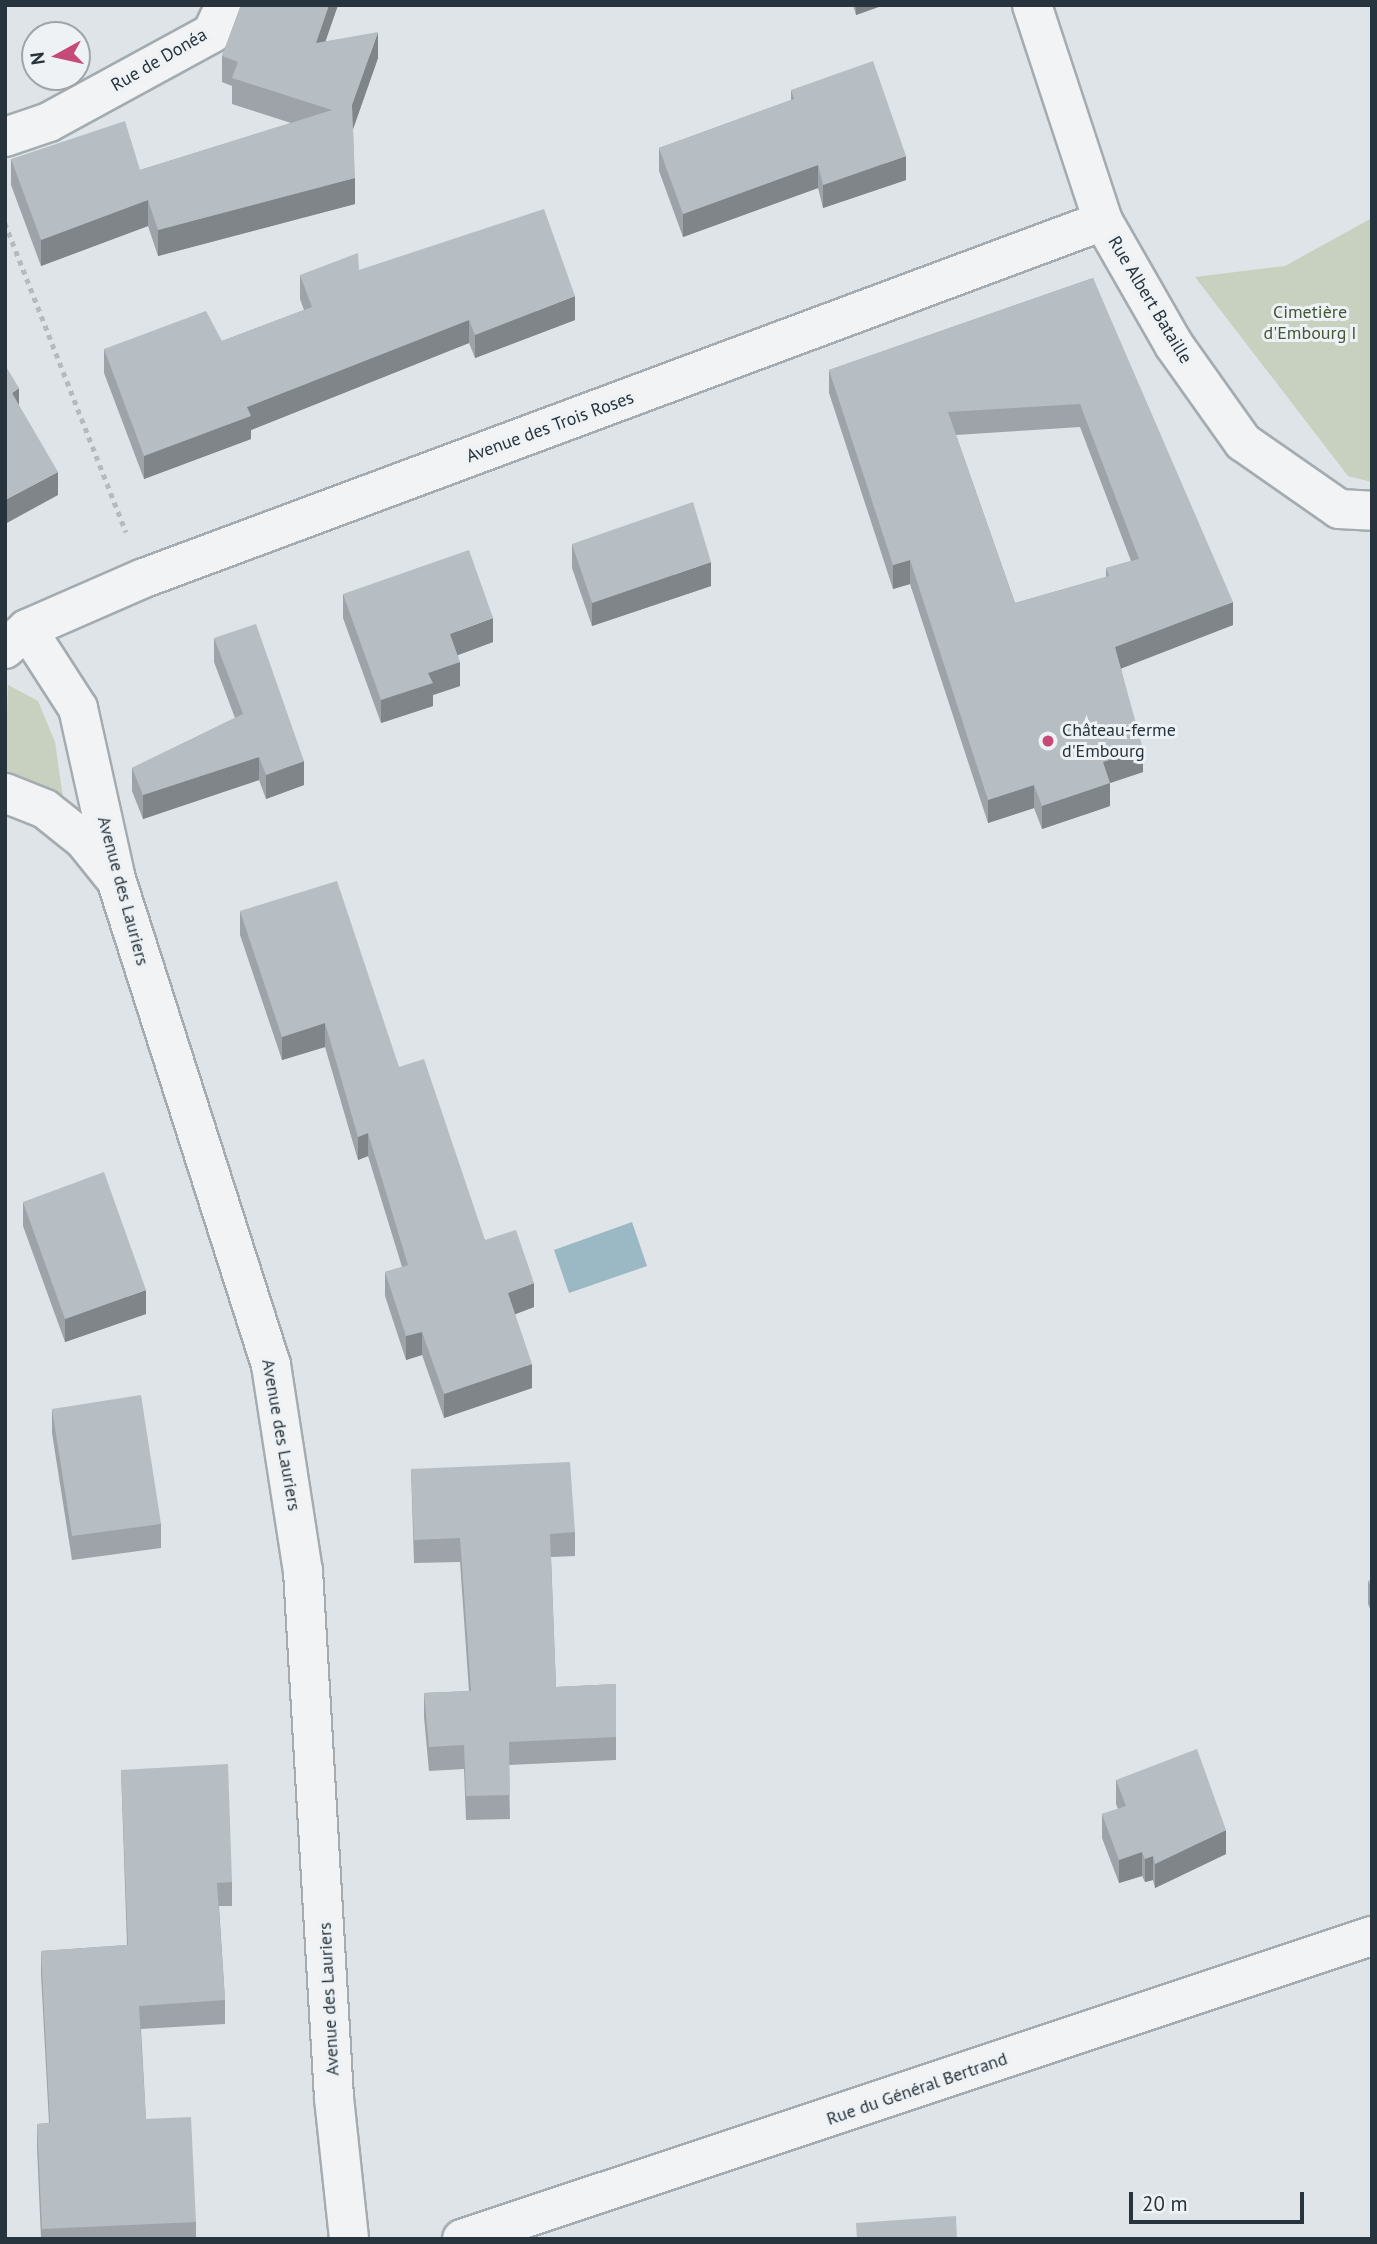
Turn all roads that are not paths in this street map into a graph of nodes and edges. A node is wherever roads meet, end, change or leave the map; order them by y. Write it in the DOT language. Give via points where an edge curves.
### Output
graph roads {
  1 [pos="225,5"];
  2 [pos="1032,5"];
  3 [pos="5,137"];
  4 [pos="1103,221"];
  5 [pos="1372,511"];
  6 [pos="16,639"];
  7 [pos="5,793"];
  8 [pos="116,879"];
  9 [pos="1372,1936"];
  10 [pos="349,2239"];
  11 [pos="462,2239"];
  1 -- 3 [label="street, Rue de Donéa" via="212,33 49,122"];
  2 -- 4 [label="street, Rue Albert Bataille"];
  4 -- 5 [label="street, Rue Albert Bataille" via="1174,345 1243,442 1339,509"];
  4 -- 6 [label="street, Avenue des Trois Roses" via="144,578"];
  6 -- 8 [label="street, Avenue des Lauriers" via="78,708"];
  7 -- 8 [label="street" via="45,809 84,840"];
  8 -- 10 [label="street, Avenue des Lauriers" via="271,1365 303,1571 334,2098"];
  9 -- 11 [label="street, Rue du Général Bertrand"];
}
